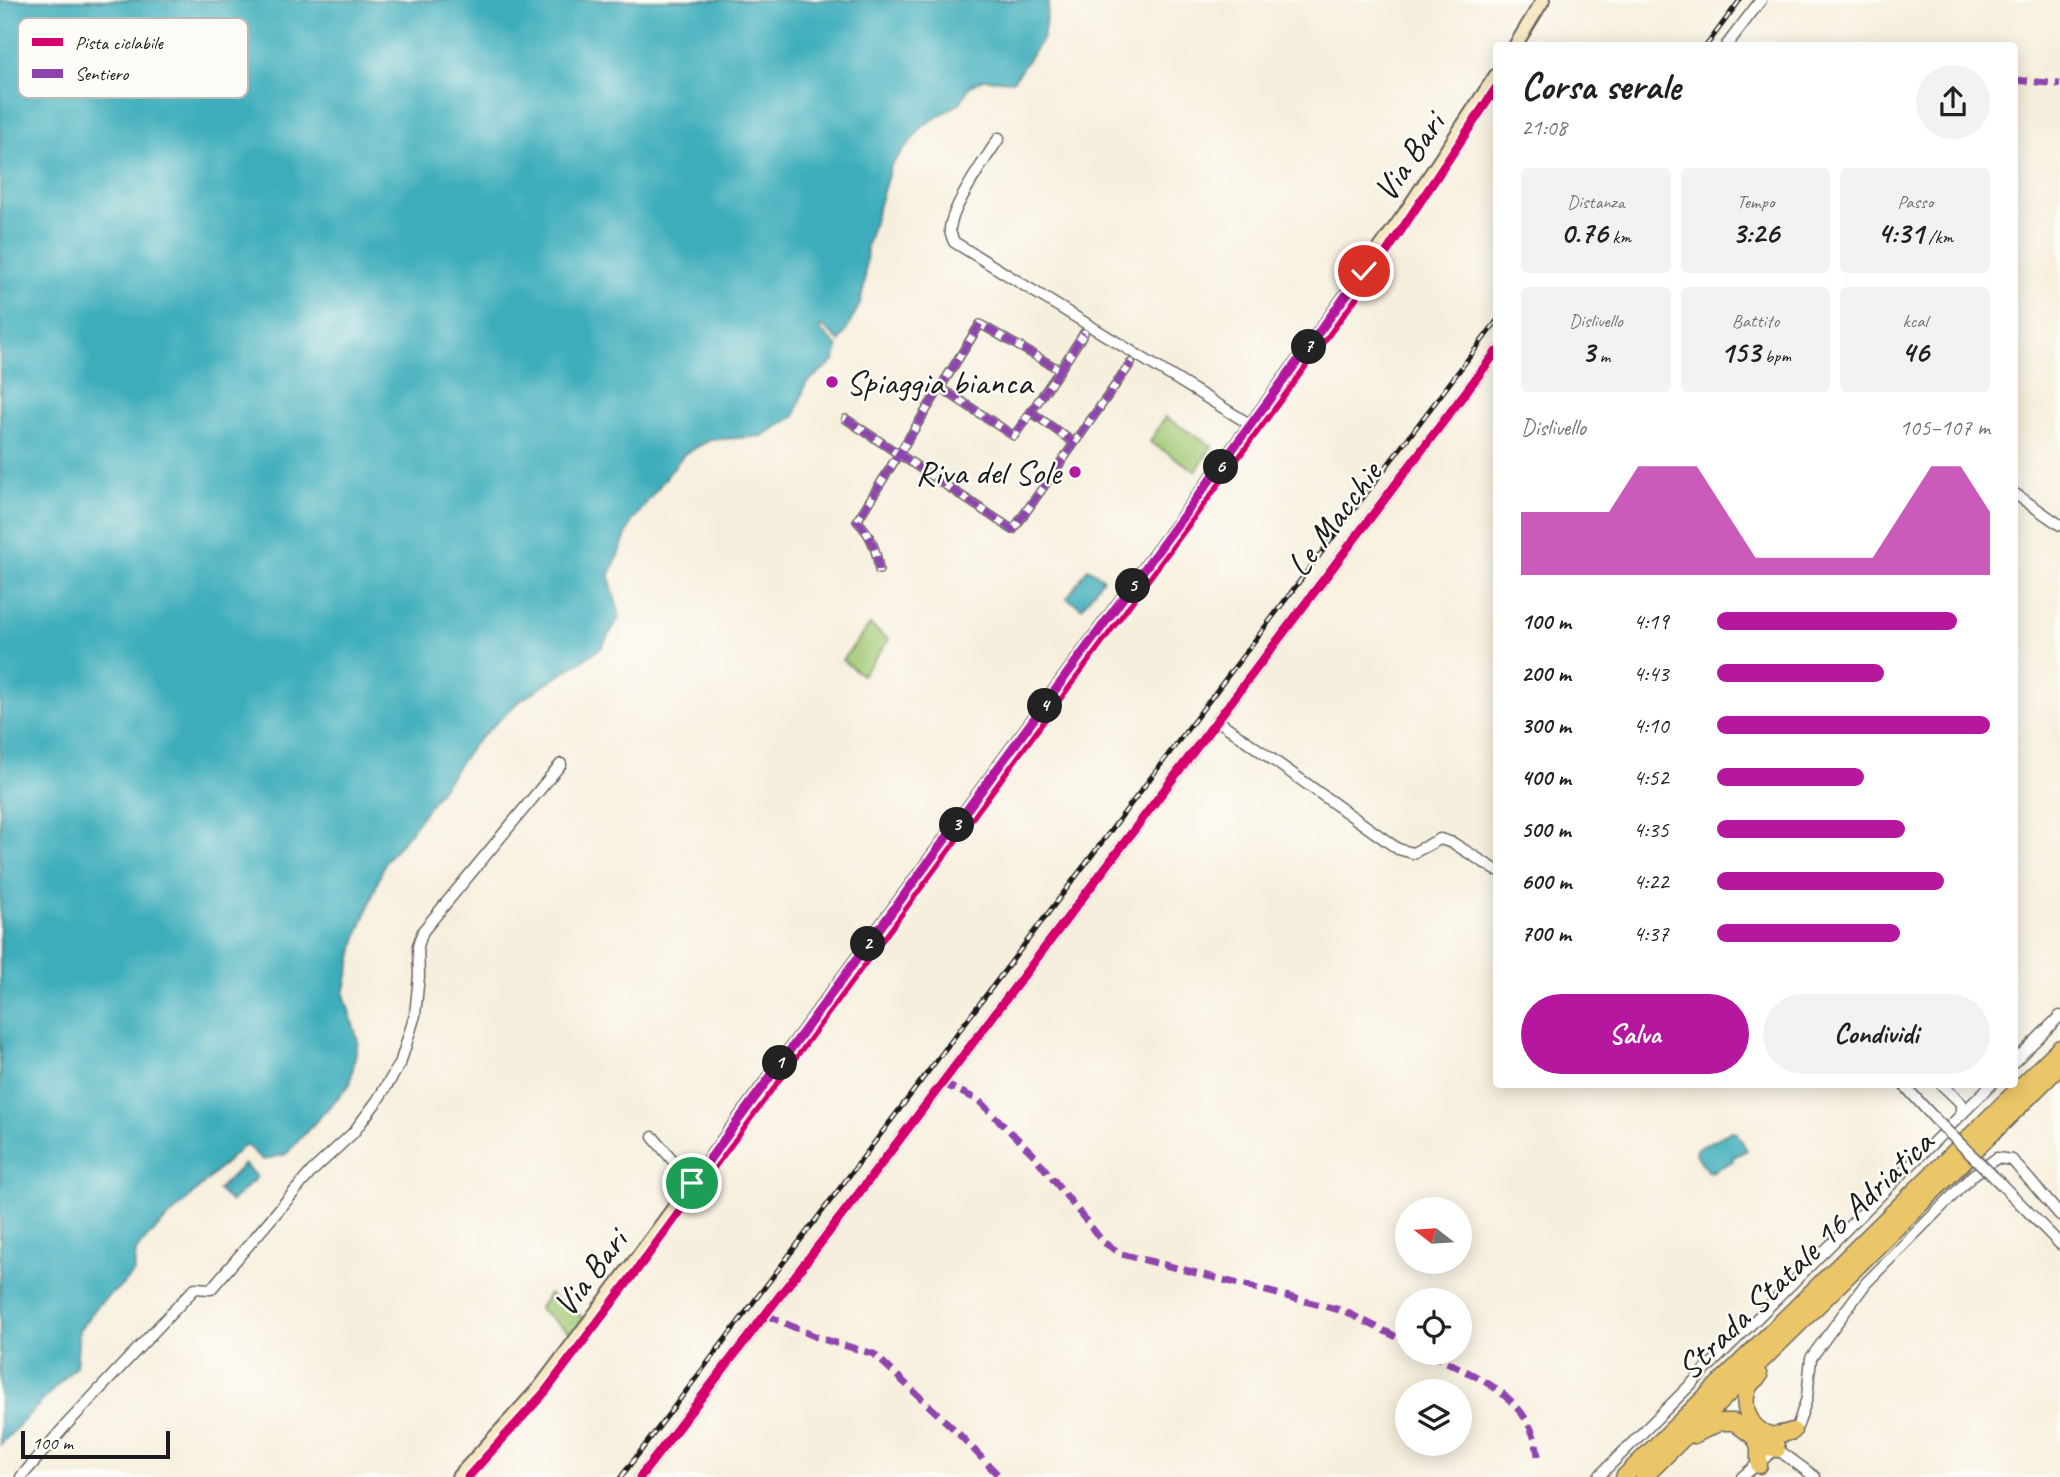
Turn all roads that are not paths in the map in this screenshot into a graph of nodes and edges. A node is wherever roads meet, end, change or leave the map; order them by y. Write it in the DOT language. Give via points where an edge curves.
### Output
graph roads {
  1 [pos="1543,0"];
  2 [pos="1761,0"];
  3 [pos="1517,42"];
  4 [pos="1729,42"];
  5 [pos="1493,80"];
  6 [pos="999,138"];
  7 [pos="1084,333"];
  8 [pos="1493,356"];
  9 [pos="1131,363"];
  10 [pos="1060,370"];
  11 [pos="941,388"];
  12 [pos="1031,412"];
  13 [pos="846,419"];
  14 [pos="1251,425"];
  15 [pos="1073,442"];
  16 [pos="899,455"];
  17 [pos="2018,496"];
  18 [pos="2060,525"];
  19 [pos="879,570"];
  20 [pos="1217,719"];
  21 [pos="561,764"];
  22 [pos="1493,868"];
  23 [pos="2060,1016"];
  24 [pos="2060,1048"];
  25 [pos="2018,1058"];
  26 [pos="2060,1066"];
  27 [pos="1907,1088"];
  28 [pos="1945,1088"];
  29 [pos="1988,1088"];
  30 [pos="1961,1115"];
  31 [pos="653,1137"];
  32 [pos="692,1183"];
  33 [pos="2060,1215"];
  34 [pos="2060,1244"];
  35 [pos="1775,1348"];
  36 [pos="1793,1431"];
  37 [pos="1679,1443"];
  38 [pos="1768,1443"];
  39 [pos="1759,1465"];
  40 [pos="21,1477"];
  41 [pos="458,1477"];
  42 [pos="640,1477"];
  43 [pos="1598,1477"];
  44 [pos="1624,1477"];
  45 [pos="1644,1477"];
  46 [pos="1742,1477"];
  47 [pos="1815,1477"];
  1 -- 3 [label="main road"];
  2 -- 4 [label="street"];
  5 -- 14 [label="main road, Via Bari" via="1403,216"];
  6 -- 14 [label="street" via="953,221 954,242"];
  7 -- 10 [label="street"];
  8 -- 20 [label="street, Le Macchie"];
  9 -- 15 [label="street"];
  10 -- 11 [label="street" via="980,324"];
  10 -- 12 [label="street"];
  11 -- 12 [label="street" via="1014,436"];
  11 -- 16 [label="street"];
  12 -- 15 [label="street"];
  13 -- 16 [label="street"];
  14 -- 32 [label="main road, Via Bari"];
  15 -- 16 [label="street" via="1013,530"];
  16 -- 19 [label="street" via="857,521 867,530"];
  17 -- 18 [label="street"];
  20 -- 22 [label="street" via="1398,849 1413,853 1440,839 1453,842"];
  20 -- 42 [label="street, Le Macchie"];
  21 -- 40 [label="street" via="423,931 418,946 415,1015 400,1064 353,1133 312,1171 211,1289 195,1288"];
  23 -- 25 [label="street"];
  24 -- 44 [label="highway, Strada Statale 16 Adriatica"];
  26 -- 35 [label="highway, Strada Statale 16 Adriatica"];
  27 -- 34 [label="street, bridge"];
  28 -- 30 [label="street" via="1961,1103"];
  29 -- 30 [label="street"];
  30 -- 43 [label="street"];
  31 -- 32 [label="street"];
  32 -- 41 [label="main road, Via Bari" via="540,1387"];
  33 -- 36 [label="street" via="2012,1160 1997,1158 1973,1175 1866,1283 1811,1359 1807,1398"];
  35 -- 37 [label="highway, Strada Statale 16 Adriatica"];
  35 -- 38 [label="highway" via="1770,1365 1749,1386 1745,1402 1748,1418"];
  36 -- 38 [label="highway"];
  37 -- 38 [label="highway" via="1720,1422 1734,1422"];
  37 -- 45 [label="highway, Strada Statale 16 Adriatica"];
  38 -- 39 [label="highway"];
  38 -- 47 [label="street"];
  39 -- 46 [label="street"];
}
